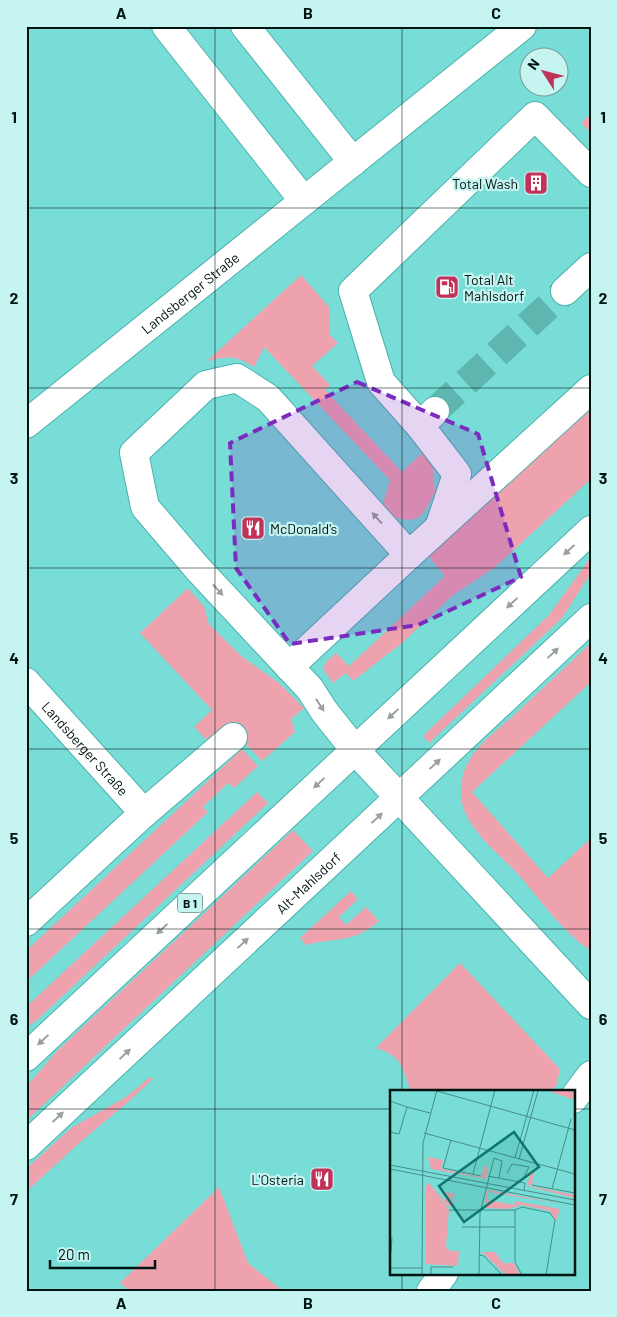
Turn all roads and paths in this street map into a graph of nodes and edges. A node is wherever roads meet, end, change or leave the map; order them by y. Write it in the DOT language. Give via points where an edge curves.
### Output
graph roads {
  1 [pos="166,26"];
  2 [pos="245,26"];
  3 [pos="522,26"];
  4 [pos="352,162"];
  5 [pos="591,173"];
  6 [pos="304,201"];
  7 [pos="591,267"];
  8 [pos="565,291"];
  9 [pos="591,389"];
  10 [pos="26,424"];
  11 [pos="439,528"];
  12 [pos="591,530"];
  13 [pos="409,554"];
  14 [pos="591,618"];
  15 [pos="289,667"];
  16 [pos="26,682"];
  17 [pos="233,737"];
  18 [pos="355,750"];
  19 [pos="399,798"];
  20 [pos="144,813"];
  21 [pos="26,922"];
  22 [pos="591,1005"];
  23 [pos="26,1057"];
  24 [pos="591,1075"];
  25 [pos="574,1098"];
  26 [pos="26,1146"];
  27 [pos="443,1274"];
  28 [pos="431,1291"];
  1 -- 6 [label="main road"];
  2 -- 4 [label="main road"];
  3 -- 4 [label="main road, Landsberger Straße"];
  4 -- 6 [label="main road, Landsberger Straße"];
  5 -- 11 [label="main road" via="535,116 354,291 381,382 427,418 457,474"];
  6 -- 10 [label="main road, Landsberger Straße"];
  7 -- 8 [label="main road"];
  9 -- 11 [label="main road"];
  11 -- 13 [label="main road"];
  12 -- 18 [label="main road, B 1, one-way"];
  13 -- 15 [label="main road"];
  13 -- 15 [label="main road, one-way" via="268,398 237,378 206,385 134,453 146,507 198,569"];
  19 -- 14 [label="main road, Alt-Mahlsdorf, one-way"];
  15 -- 18 [label="main road, one-way" via="310,689"];
  16 -- 20 [label="main road, Landsberger Straße"];
  17 -- 20 [label="main road"];
  18 -- 19 [label="main road"];
  18 -- 23 [label="main road, B 1, one-way"];
  19 -- 22 [label="main road"];
  26 -- 19 [label="main road, Alt-Mahlsdorf, one-way"];
  20 -- 21 [label="main road"];
  24 -- 25 [label="main road"];
  27 -- 28 [label="main road"];
}
